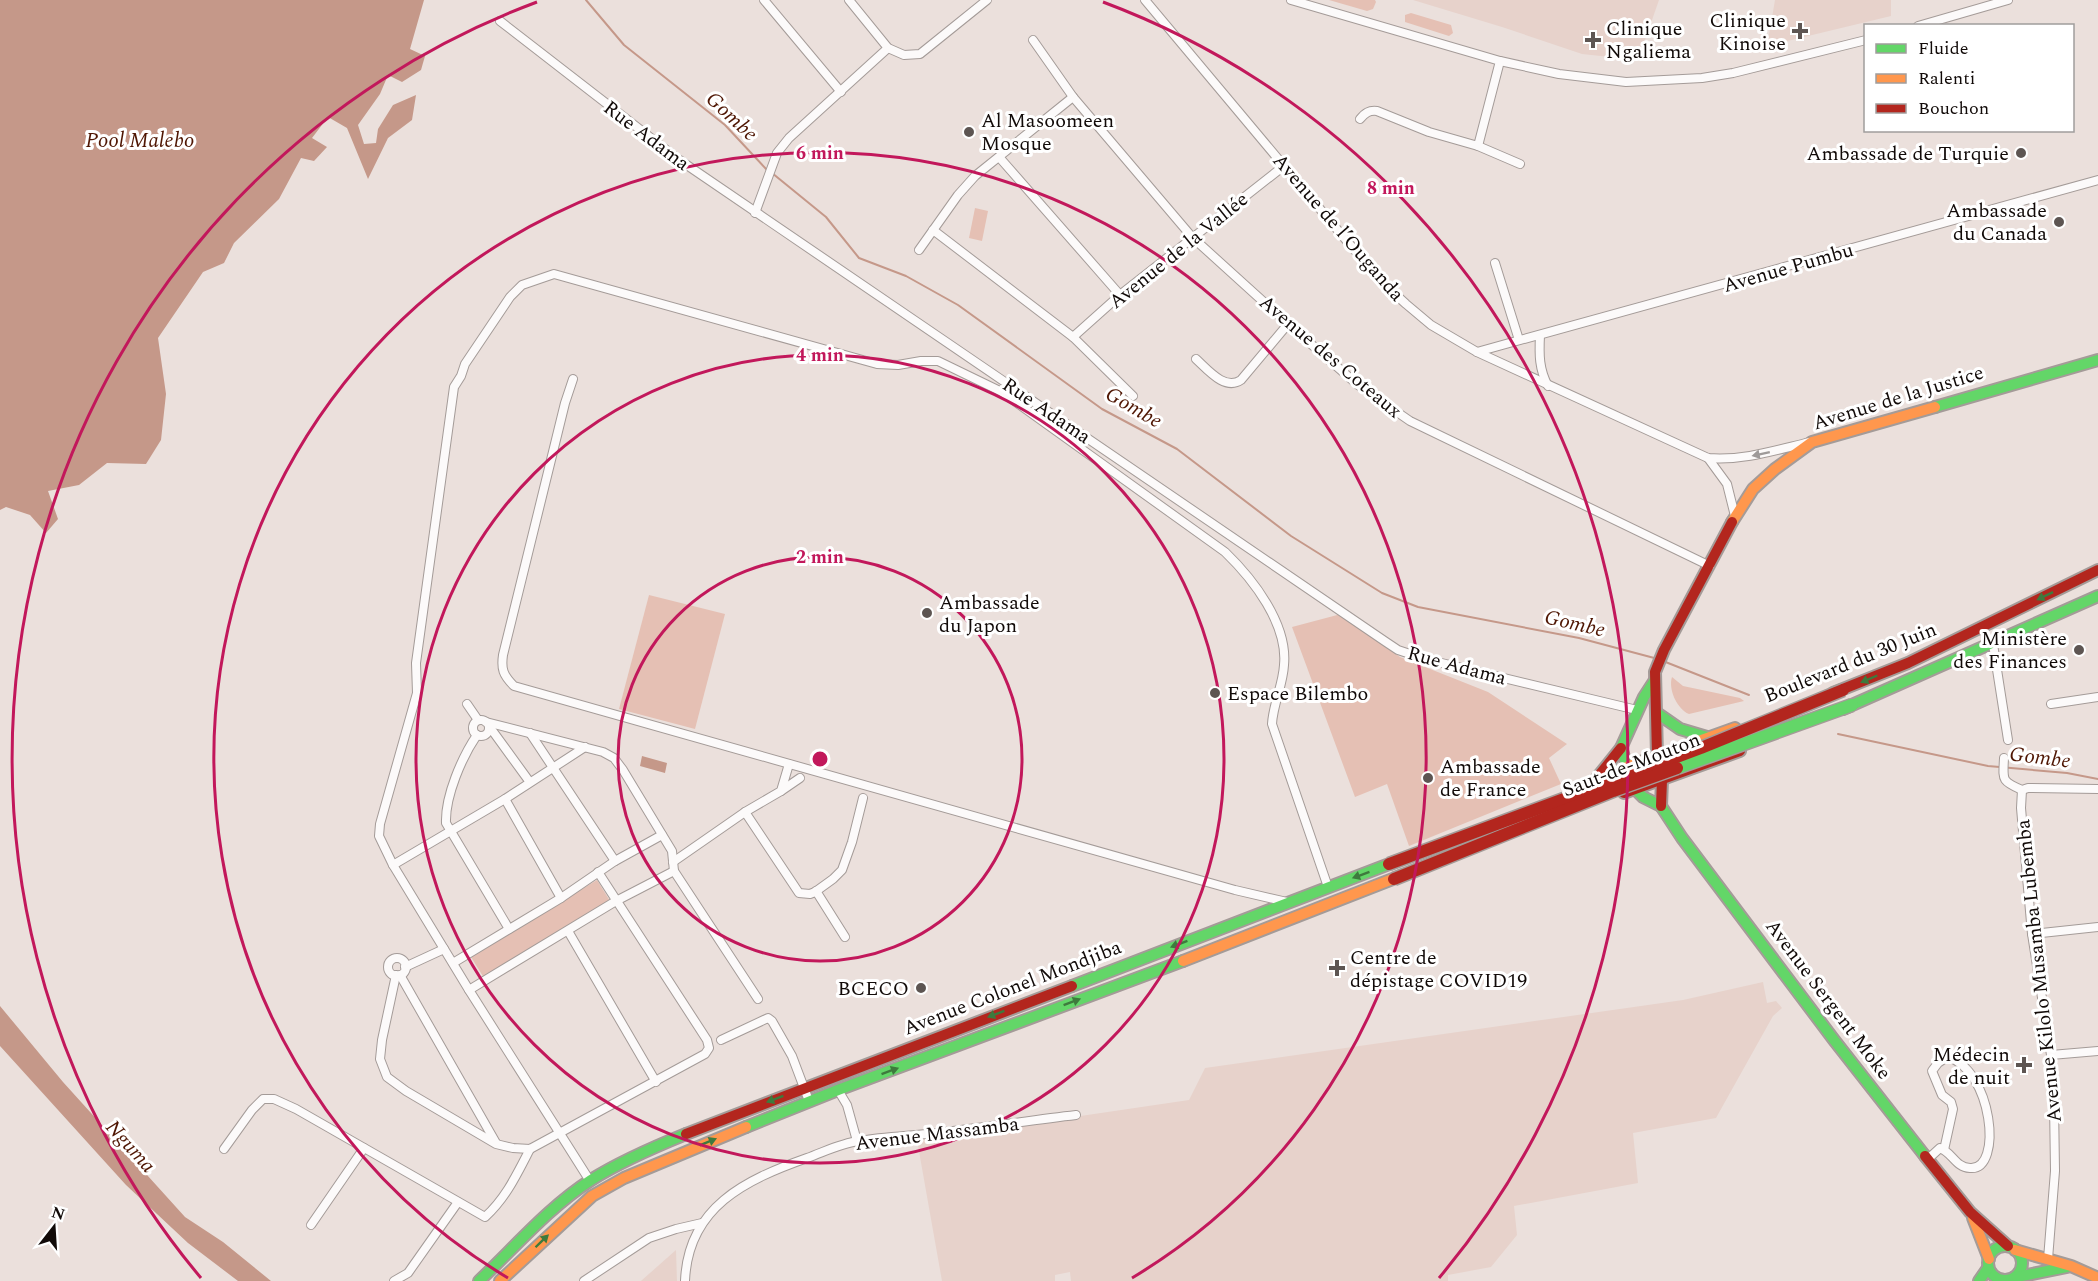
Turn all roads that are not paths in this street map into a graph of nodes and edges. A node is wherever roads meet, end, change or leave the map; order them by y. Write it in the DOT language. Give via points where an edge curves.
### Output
graph roads {
  1 [pos="764,0"];
  2 [pos="849,0"];
  3 [pos="987,0"];
  4 [pos="1145,0"];
  5 [pos="1291,0"];
  6 [pos="2008,0"];
  7 [pos="500,21"];
  8 [pos="1925,24"];
  9 [pos="1033,40"];
  10 [pos="1864,40"];
  11 [pos="888,48"];
  12 [pos="1500,61"];
  13 [pos="841,92"];
  14 [pos="1073,97"];
  15 [pos="1360,118"];
  16 [pos="1478,146"];
  17 [pos="999,157"];
  18 [pos="1520,164"];
  19 [pos="1285,165"];
  20 [pos="2098,180"];
  21 [pos="756,213"];
  22 [pos="933,230"];
  23 [pos="1192,237"];
  24 [pos="920,250"];
  25 [pos="1495,263"];
  26 [pos="1120,295"];
  27 [pos="1288,324"];
  28 [pos="1540,335"];
  29 [pos="1073,338"];
  30 [pos="1519,340"];
  31 [pos="1477,352"];
  32 [pos="1196,359"];
  33 [pos="2098,360"];
  34 [pos="573,379"];
  35 [pos="1549,387"];
  36 [pos="1133,396"];
  37 [pos="1812,441"];
  38 [pos="1708,458"];
  39 [pos="1735,516"];
  40 [pos="1710,566"];
  41 [pos="2098,570"];
  42 [pos="2098,596"];
  43 [pos="1993,644"];
  44 [pos="1655,676"];
  45 [pos="1843,690"];
  46 [pos="2098,697"];
  47 [pos="467,704"];
  48 [pos="2051,704"];
  49 [pos="1852,705"];
  50 [pos="1637,710"];
  51 [pos="1657,712"];
  52 [pos="484,723"];
  53 [pos="530,734"];
  54 [pos="477,735"];
  55 [pos="1711,737"];
  56 [pos="2008,740"];
  57 [pos="585,747"];
  58 [pos="1621,748"];
  59 [pos="1678,749"];
  60 [pos="1657,756"];
  61 [pos="2004,758"];
  62 [pos="789,764"];
  63 [pos="1629,766"];
  64 [pos="553,768"];
  65 [pos="1686,771"];
  66 [pos="1606,777"];
  67 [pos="800,778"];
  68 [pos="1662,780"];
  69 [pos="529,782"];
  70 [pos="1591,785"];
  71 [pos="1635,789"];
  72 [pos="2098,789"];
  73 [pos="2022,790"];
  74 [pos="781,791"];
  75 [pos="1614,797"];
  76 [pos="863,798"];
  77 [pos="505,799"];
  78 [pos="1661,806"];
  79 [pos="745,812"];
  80 [pos="451,831"];
  81 [pos="662,835"];
  82 [pos="615,861"];
  83 [pos="1389,864"];
  84 [pos="393,865"];
  85 [pos="673,866"];
  86 [pos="598,872"];
  87 [pos="1394,879"];
  88 [pos="1328,887"];
  89 [pos="816,891"];
  90 [pos="561,898"];
  91 [pos="616,901"];
  92 [pos="1288,902"];
  93 [pos="1293,917"];
  94 [pos="2098,927"];
  95 [pos="508,929"];
  96 [pos="567,931"];
  97 [pos="2032,934"];
  98 [pos="845,937"];
  99 [pos="444,949"];
  100 [pos="453,963"];
  101 [pos="405,967"];
  102 [pos="398,975"];
  103 [pos="469,990"];
  104 [pos="758,999"];
  105 [pos="721,1040"];
  106 [pos="923,1042"];
  107 [pos="2098,1051"];
  108 [pos="2050,1055"];
  109 [pos="928,1057"];
  110 [pos="656,1082"];
  111 [pos="803,1088"];
  112 [pos="838,1090"];
  113 [pos="809,1101"];
  114 [pos="1076,1115"];
  115 [pos="560,1131"];
  116 [pos="857,1141"];
  117 [pos="496,1144"];
  118 [pos="364,1148"];
  119 [pos="224,1149"];
  120 [pos="530,1149"];
  121 [pos="1944,1150"];
  122 [pos="1928,1159"];
  123 [pos="590,1180"];
  124 [pos="458,1202"];
  125 [pos="1970,1212"];
  126 [pos="702,1223"];
  127 [pos="311,1225"];
  128 [pos="2012,1248"];
  129 [pos="2048,1260"];
  130 [pos="1988,1263"];
  131 [pos="2072,1266"];
  132 [pos="2098,1278"];
  133 [pos="2010,1279"];
  134 [pos="394,1281"];
  135 [pos="479,1281"];
  136 [pos="500,1281"];
  137 [pos="584,1281"];
  138 [pos="685,1281"];
  139 [pos="1979,1281"];
  1 -- 13 [label="street"];
  2 -- 11 [label="street"];
  3 -- 11 [label="street" via="920,54 904,55"];
  4 -- 19 [label="street, Avenue de l’Ouganda"];
  5 -- 12 [label="street"];
  6 -- 8 [label="street"];
  7 -- 21 [label="street, Rue Adama" via="678,159"];
  9 -- 14 [label="street, Avenue des Coteaux"];
  10 -- 12 [label="street" via="1702,78 1626,82 1559,74"];
  11 -- 13 [label="street"];
  12 -- 16 [label="street"];
  13 -- 21 [label="street" via="777,153"];
  14 -- 17 [label="street"];
  14 -- 23 [label="street, Avenue des Coteaux"];
  15 -- 16 [label="street" via="1365,112 1377,111"];
  16 -- 18 [label="street"];
  17 -- 22 [label="street" via="975,176"];
  17 -- 26 [label="street"];
  19 -- 23 [label="street, Avenue de la Vallée"];
  19 -- 31 [label="street, Avenue de l’Ouganda" via="1382,282 1431,325"];
  20 -- 28 [label="street, Avenue Pumbu"];
  21 -- 50 [label="street, Rue Adama" via="1398,650"];
  22 -- 24 [label="street"];
  22 -- 29 [label="street"];
  23 -- 26 [label="street, Avenue de la Vallée"];
  23 -- 27 [label="street, Avenue des Coteaux"];
  25 -- 30 [label="street"];
  26 -- 29 [label="street, Avenue de la Vallée"];
  27 -- 32 [label="street" via="1235,384 1227,384"];
  27 -- 40 [label="street, Avenue des Coteaux" via="1358,385 1410,421"];
  28 -- 30 [label="street, Avenue Pumbu"];
  28 -- 35 [label="street" via="1539,364"];
  29 -- 36 [label="street"];
  30 -- 31 [label="street, Avenue Pumbu"];
  31 -- 35 [label="street, Avenue de l’Ouganda"];
  33 -- 37 [label="main road, Avenue de la Justice"];
  34 -- 62 [label="street" via="503,655 504,676 514,686"];
  35 -- 38 [label="street, Avenue de l’Ouganda"];
  37 -- 38 [label="street, Avenue de l’Ouganda, one-way" via="1760,455"];
  37 -- 39 [label="main road, Avenue de la Justice" via="1763,479"];
  38 -- 39 [label="street, Avenue de l’Ouganda" via="1727,484"];
  39 -- 40 [label="main road, Avenue de la Justice"];
  40 -- 44 [label="main road, Avenue de la Justice" via="1664,650"];
  41 -- 45 [label="main road, Boulevard du 30 Juin, one-way" via="1908,663"];
  42 -- 43 [label="main road, Boulevard du 30 Juin"];
  43 -- 49 [label="main road, Boulevard du 30 Juin"];
  43 -- 56 [label="street"];
  44 -- 50 [label="main road"];
  44 -- 51 [label="main road"];
  45 -- 55 [label="main road, Boulevard du 30 Juin"];
  45 -- 83 [label="main road, Saut-de-Mouton, bridge" via="1690,752"];
  46 -- 48 [label="street"];
  47 -- 52 [label="street"];
  49 -- 65 [label="main road, Boulevard du 30 Juin"];
  49 -- 87 [label="main road, Saut-de-Mouton, bridge" via="1613,790"];
  50 -- 58 [label="main road"];
  51 -- 55 [label="main road" via="1678,729"];
  51 -- 60 [label="main road"];
  52 -- 53 [label="street"];
  52 -- 54 [label="street" via="473,728"];
  52 -- 54 [label="street" via="487,734"];
  52 -- 69 [label="street"];
  53 -- 57 [label="street"];
  53 -- 64 [label="street"];
  54 -- 80 [label="street" via="463,757 446,812"];
  55 -- 59 [label="main road, Boulevard du 30 Juin"];
  57 -- 64 [label="street"];
  57 -- 81 [label="street" via="614,758"];
  58 -- 63 [label="main road"];
  58 -- 70 [label="main road"];
  59 -- 60 [label="main road, Boulevard du 30 Juin"];
  59 -- 65 [label="main road"];
  60 -- 63 [label="main road, Avenue Colonel Mondjiba"];
  60 -- 68 [label="main road"];
  61 -- 73 [label="street" via="2003,776 2007,784"];
  62 -- 74 [label="street"];
  62 -- 92 [label="street"];
  63 -- 66 [label="main road, Avenue Colonel Mondjiba"];
  63 -- 71 [label="main road"];
  64 -- 69 [label="street"];
  64 -- 82 [label="street"];
  65 -- 68 [label="main road, Boulevard du 30 Juin"];
  66 -- 70 [label="main road, Avenue Colonel Mondjiba"];
  66 -- 75 [label="main road"];
  67 -- 74 [label="street"];
  68 -- 71 [label="main road, Boulevard du 30 Juin"];
  68 -- 78 [label="main road"];
  69 -- 77 [label="street"];
  70 -- 83 [label="main road, Avenue Colonel Mondjiba"];
  71 -- 75 [label="main road, Avenue Colonel Mondjiba"];
  71 -- 78 [label="main road"];
  72 -- 73 [label="street"];
  73 -- 97 [label="street, Avenue Kilolo Musamba Lubemba"];
  74 -- 79 [label="street"];
  75 -- 87 [label="main road, Avenue Colonel Mondjiba"];
  76 -- 89 [label="street" via="845,863 838,875"];
  77 -- 80 [label="street"];
  77 -- 90 [label="street"];
  78 -- 122 [label="main road, Avenue Sergent Moke" via="1833,1040"];
  79 -- 85 [label="street"];
  79 -- 89 [label="street" via="799,893"];
  80 -- 84 [label="street"];
  80 -- 95 [label="street"];
  81 -- 82 [label="street"];
  81 -- 85 [label="street" via="672,851"];
  82 -- 86 [label="street"];
  83 -- 88 [label="main road, Avenue Colonel Mondjiba, one-way"];
  84 -- 88 [label="street" via="379,836 380,824 417,693 416,663 454,387 510,297 522,285 554,274 869,362 898,365 938,361 1002,393 1225,552 1247,574 1279,628 1285,664 1272,724"];
  84 -- 99 [label="street"];
  85 -- 91 [label="street"];
  85 -- 104 [label="street"];
  86 -- 90 [label="street"];
  86 -- 91 [label="street"];
  87 -- 93 [label="main road, Avenue Colonel Mondjiba"];
  88 -- 92 [label="main road, Avenue Colonel Mondjiba"];
  89 -- 98 [label="street"];
  90 -- 95 [label="street"];
  91 -- 96 [label="street"];
  91 -- 110 [label="street" via="709,1048"];
  92 -- 93 [label="main road"];
  92 -- 106 [label="main road, Avenue Colonel Mondjiba, one-way"];
  109 -- 93 [label="main road, Avenue Colonel Mondjiba, one-way"];
  94 -- 97 [label="street"];
  95 -- 100 [label="street"];
  96 -- 103 [label="street"];
  96 -- 110 [label="street"];
  97 -- 108 [label="street, Avenue Kilolo Musamba Lubemba"];
  99 -- 100 [label="street"];
  99 -- 101 [label="street"];
  100 -- 103 [label="street"];
  101 -- 102 [label="street"];
  101 -- 102 [label="street" via="399,958 392,959 388,969"];
  102 -- 117 [label="street"];
  102 -- 117 [label="street" via="382,1040 380,1059 387,1077"];
  103 -- 115 [label="street"];
  105 -- 111 [label="street" via="768,1018 792,1056"];
  106 -- 109 [label="main road"];
  106 -- 111 [label="main road, Avenue Colonel Mondjiba"];
  107 -- 108 [label="street"];
  108 -- 129 [label="street, Avenue Kilolo Musamba Lubemba" via="2056,1160"];
  112 -- 109 [label="main road, Avenue Colonel Mondjiba, one-way"];
  110 -- 115 [label="street"];
  111 -- 113 [label="street"];
  111 -- 123 [label="main road, Avenue Colonel Mondjiba, one-way" via="632,1158"];
  112 -- 113 [label="main road, Avenue Colonel Mondjiba"];
  112 -- 116 [label="street" via="848,1106"];
  136 -- 113 [label="main road, Avenue Colonel Mondjiba, one-way" via="563,1221 608,1186"];
  114 -- 116 [label="street, Avenue Massamba"];
  115 -- 120 [label="street"];
  115 -- 123 [label="street"];
  116 -- 126 [label="street, Avenue Massamba" via="770,1173 717,1204"];
  117 -- 120 [label="street"];
  118 -- 119 [label="street" via="296,1108 263,1099"];
  118 -- 124 [label="street"];
  118 -- 127 [label="street"];
  120 -- 124 [label="street" via="509,1190 484,1217"];
  121 -- 121 [label="street" via="1958,1164 1978,1167 1986,1156 1990,1134 1982,1090 1961,1065 1947,1057 1932,1071 1953,1109"];
  121 -- 122 [label="street" via="1940,1148"];
  122 -- 125 [label="main road, Avenue Sergent Moke"];
  123 -- 135 [label="main road, Avenue Colonel Mondjiba"];
  124 -- 134 [label="street" via="408,1273"];
  125 -- 128 [label="main road, Avenue Sergent Moke"];
  125 -- 130 [label="main road, Avenue Sergent Moke"];
  126 -- 137 [label="street" via="649,1238"];
  126 -- 138 [label="street, Avenue Massamba" via="693,1241"];
  128 -- 129 [label="main road, Avenue Sergent Moke"];
  128 -- 130 [label="main road" via="1996,1249"];
  128 -- 133 [label="main road" via="2022,1257 2023,1264"];
  129 -- 131 [label="main road, Avenue Sergent Moke"];
  130 -- 133 [label="main road" via="1992,1275 1999,1280"];
  130 -- 139 [label="main road"];
  131 -- 132 [label="main road, Avenue Sergent Moke"];
  131 -- 133 [label="main road"];
}
